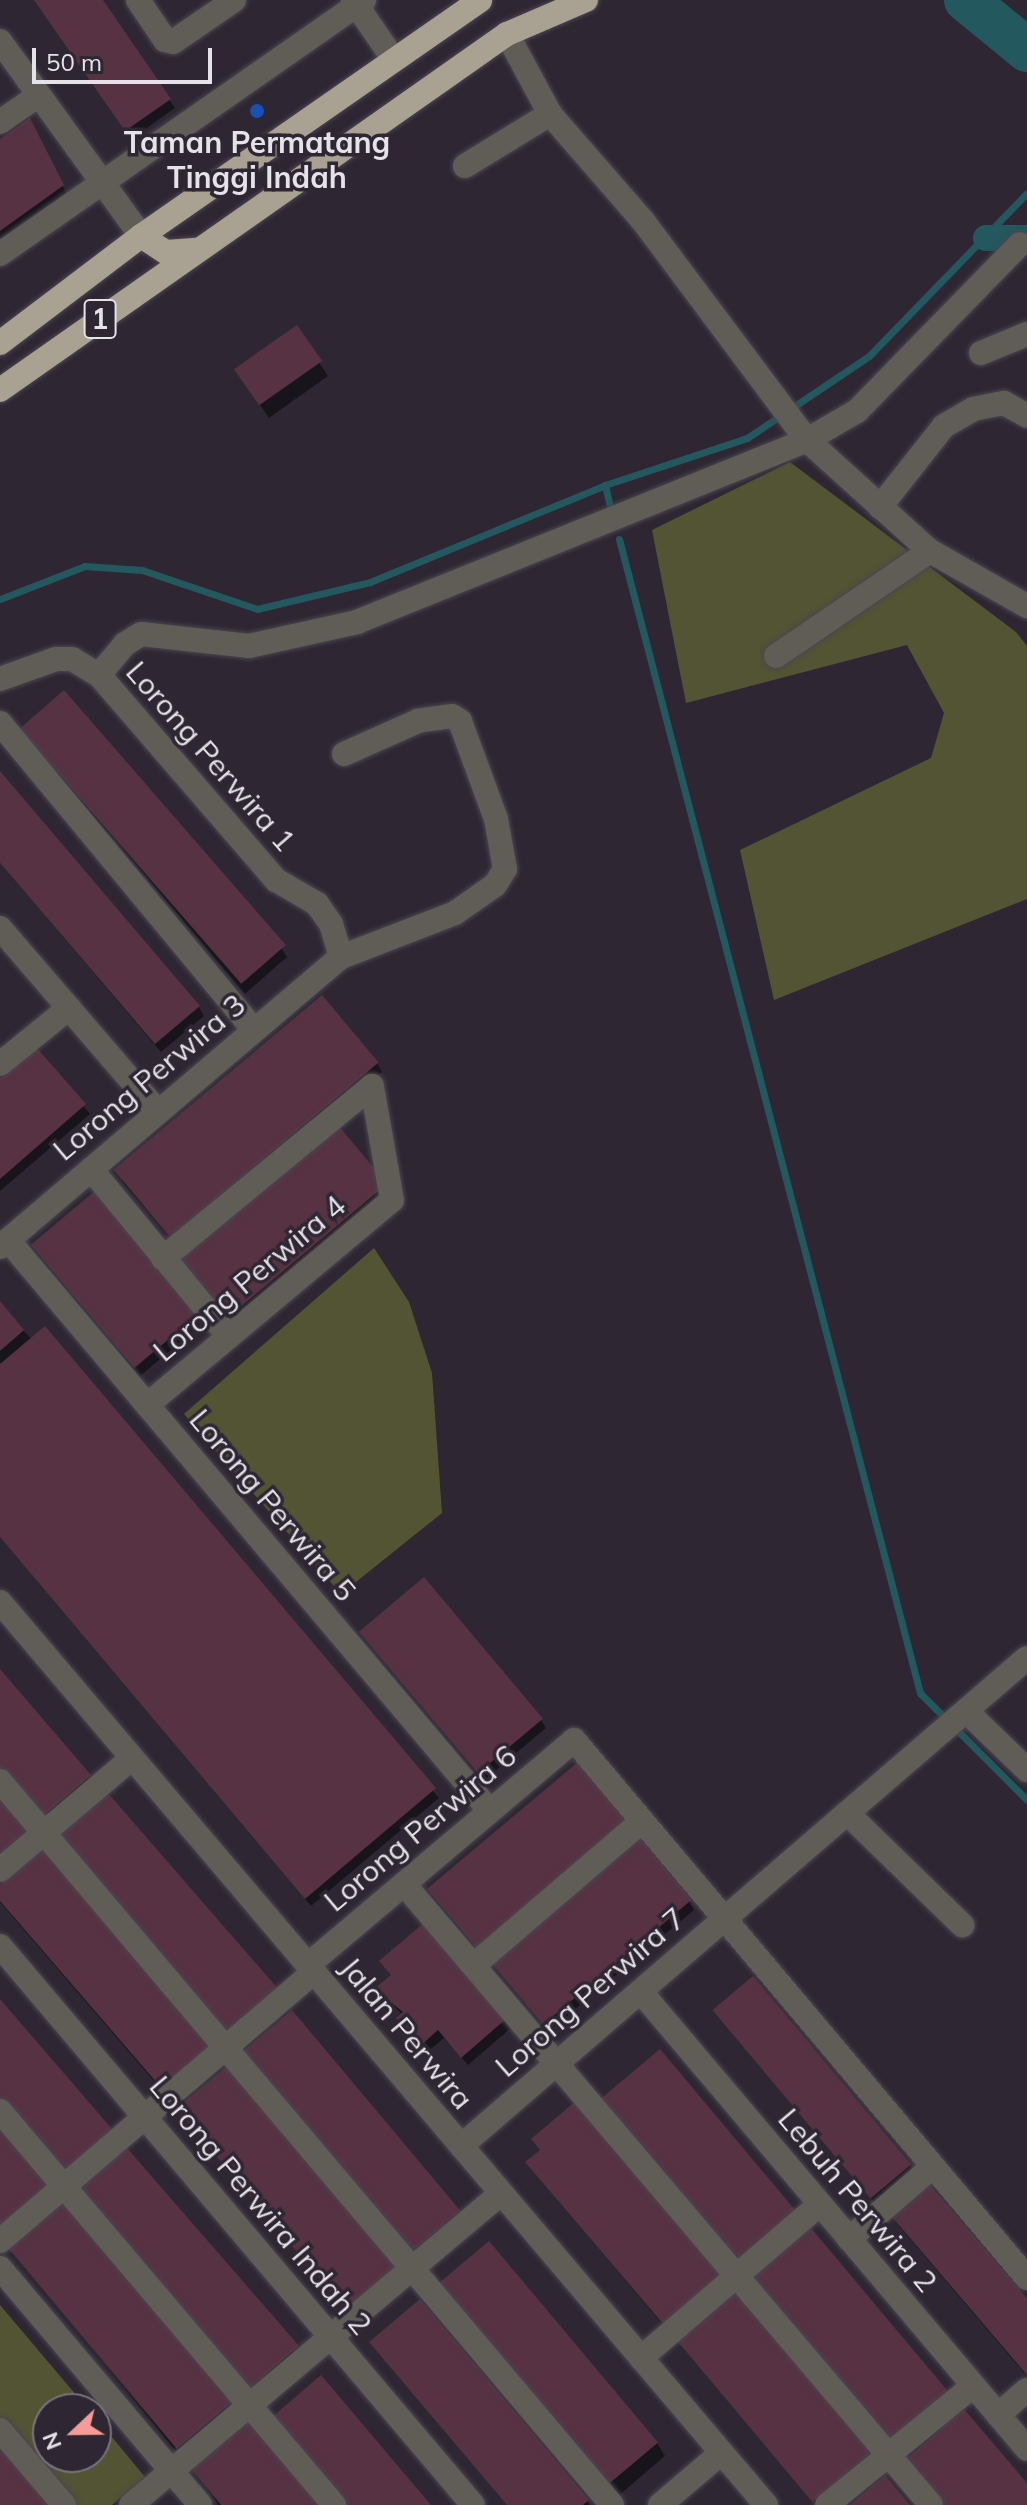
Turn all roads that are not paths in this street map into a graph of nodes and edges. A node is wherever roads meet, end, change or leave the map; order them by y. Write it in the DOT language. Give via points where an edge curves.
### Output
graph roads {
  1 [pos="138,0"];
  2 [pos="234,0"];
  3 [pos="480,0"];
  4 [pos="586,0"];
  5 [pos="358,2"];
  6 [pos="507,34"];
  7 [pos="0,41"];
  8 [pos="392,57"];
  9 [pos="39,95"];
  10 [pos="550,114"];
  11 [pos="0,122"];
  12 [pos="465,166"];
  13 [pos="101,182"];
  14 [pos="141,236"];
  15 [pos="1020,244"];
  16 [pos="200,249"];
  17 [pos="0,254"];
  18 [pos="1027,334"];
  19 [pos="0,343"];
  20 [pos="981,353"];
  21 [pos="0,390"];
  22 [pos="1027,416"];
  23 [pos="807,440"];
  24 [pos="880,507"];
  25 [pos="930,551"];
  26 [pos="1027,606"];
  27 [pos="776,656"];
  28 [pos="99,675"];
  29 [pos="0,679"];
  30 [pos="0,723"];
  31 [pos="344,754"];
  32 [pos="0,928"];
  33 [pos="341,957"];
  34 [pos="69,1008"];
  35 [pos="254,1030"];
  36 [pos="0,1064"];
  37 [pos="158,1112"];
  38 [pos="91,1169"];
  39 [pos="4,1243"];
  40 [pos="163,1258"];
  41 [pos="229,1337"];
  42 [pos="147,1405"];
  43 [pos="0,1602"];
  44 [pos="1027,1658"];
  45 [pos="964,1713"];
  46 [pos="132,1758"];
  47 [pos="1027,1770"];
  48 [pos="0,1781"];
  49 [pos="490,1811"];
  50 [pos="847,1813"];
  51 [pos="642,1821"];
  52 [pos="44,1833"];
  53 [pos="0,1870"];
  54 [pos="404,1884"];
  55 [pos="725,1919"];
  56 [pos="962,1925"];
  57 [pos="0,1946"];
  58 [pos="474,1965"];
  59 [pos="311,1969"];
  60 [pos="641,1992"];
  61 [pos="226,2048"];
  62 [pos="558,2062"];
  63 [pos="0,2111"];
  64 [pos="145,2117"];
  65 [pos="461,2146"];
  66 [pos="932,2167"];
  67 [pos="64,2187"];
  68 [pos="501,2193"];
  69 [pos="820,2204"];
  70 [pos="849,2239"];
  71 [pos="0,2241"];
  72 [pos="0,2268"];
  73 [pos="412,2268"];
  74 [pos="737,2275"];
  75 [pos="1027,2278"];
  76 [pos="331,2337"];
  77 [pos="641,2358"];
  78 [pos="973,2386"];
  79 [pos="1027,2390"];
  80 [pos="250,2405"];
  81 [pos="998,2415"];
  82 [pos="0,2430"];
  83 [pos="1027,2449"];
  84 [pos="721,2453"];
  85 [pos="889,2455"];
  86 [pos="172,2471"];
  87 [pos="64,2505"];
  88 [pos="131,2505"];
  89 [pos="200,2505"];
  90 [pos="334,2505"];
  91 [pos="473,2505"];
  92 [pos="612,2505"];
  93 [pos="660,2505"];
  94 [pos="766,2505"];
  95 [pos="827,2505"];
  96 [pos="931,2505"];
  1 -- 2 [label="street" via="165,40 173,42"];
  3 -- 8 [label="highway, 1"];
  4 -- 6 [label="highway, 1"];
  5 -- 8 [label="street"];
  5 -- 13 [label="street"];
  6 -- 10 [label="street"];
  6 -- 16 [label="highway, 1"];
  7 -- 9 [label="street"];
  8 -- 14 [label="highway, 1"];
  9 -- 11 [label="street"];
  9 -- 13 [label="street"];
  10 -- 12 [label="street"];
  10 -- 23 [label="street" via="643,221"];
  13 -- 14 [label="street"];
  13 -- 17 [label="street"];
  14 -- 16 [label="highway" via="166,252"];
  14 -- 19 [label="highway, 1"];
  15 -- 23 [label="street" via="857,411"];
  16 -- 21 [label="highway, 1"];
  18 -- 20 [label="street"];
  22 -- 24 [label="street" via="1004,403 973,409 944,426"];
  23 -- 24 [label="street"];
  23 -- 28 [label="street" via="357,622 249,646 141,634 125,644"];
  24 -- 25 [label="street"];
  25 -- 26 [label="street"];
  25 -- 27 [label="street"];
  28 -- 29 [label="street, Lorong Perwira 1" via="72,659 56,659"];
  28 -- 33 [label="street, Lorong Perwira 1" via="276,880 317,904 331,924"];
  30 -- 35 [label="street"];
  31 -- 33 [label="street, Lorong Perwira 3" via="418,721 452,716 460,721 496,819 505,869 480,899 455,913"];
  32 -- 34 [label="street"];
  33 -- 35 [label="street, Lorong Perwira 3"];
  34 -- 36 [label="street"];
  34 -- 37 [label="street"];
  35 -- 37 [label="street, Lorong Perwira 3"];
  37 -- 38 [label="street, Lorong Perwira 3"];
  38 -- 39 [label="street, Lorong Perwira 3"];
  38 -- 40 [label="street"];
  39 -- 42 [label="street, Lorong Perwira 5"];
  40 -- 41 [label="street"];
  40 -- 41 [label="street, Lorong Perwira 4" via="372,1086 392,1200"];
  41 -- 42 [label="street, Lorong Perwira 4"];
  42 -- 49 [label="street, Lorong Perwira 5"];
  43 -- 46 [label="street, Jalan Perwira"];
  44 -- 45 [label="street, Lorong Perwira 7"];
  45 -- 47 [label="street"];
  45 -- 50 [label="street, Lorong Perwira 7"];
  46 -- 52 [label="street"];
  46 -- 59 [label="street, Jalan Perwira"];
  48 -- 52 [label="street"];
  49 -- 51 [label="street, Lorong Perwira 6" via="574,1740"];
  49 -- 54 [label="street, Lorong Perwira 6"];
  50 -- 55 [label="street, Lorong Perwira 7"];
  50 -- 56 [label="street"];
  51 -- 55 [label="street"];
  51 -- 58 [label="street"];
  52 -- 53 [label="street"];
  52 -- 61 [label="street"];
  54 -- 58 [label="street"];
  54 -- 59 [label="street, Lorong Perwira 6"];
  55 -- 60 [label="street, Lorong Perwira 7"];
  55 -- 66 [label="street"];
  57 -- 64 [label="street, Lorong Perwira Indah 2"];
  58 -- 62 [label="street"];
  59 -- 61 [label="street, Lorong Perwira 6"];
  59 -- 65 [label="street, Jalan Perwira"];
  60 -- 62 [label="street, Lorong Perwira 7"];
  60 -- 69 [label="street, Lebuh Perwira 2"];
  61 -- 64 [label="street, Lorong Perwira 6"];
  61 -- 73 [label="street"];
  62 -- 65 [label="street, Lorong Perwira 7"];
  62 -- 74 [label="street"];
  63 -- 67 [label="street"];
  64 -- 67 [label="street, Lorong Perwira 6"];
  64 -- 76 [label="street, Lorong Perwira Indah 2"];
  65 -- 68 [label="street, Jalan Perwira"];
  66 -- 70 [label="street"];
  66 -- 75 [label="street"];
  67 -- 71 [label="street, Lorong Perwira 6"];
  67 -- 80 [label="street"];
  68 -- 73 [label="street"];
  68 -- 77 [label="street, Jalan Perwira"];
  69 -- 70 [label="street, Lebuh Perwira 2"];
  69 -- 74 [label="street"];
  70 -- 78 [label="street, Lebuh Perwira 2"];
  72 -- 86 [label="street"];
  73 -- 76 [label="street"];
  73 -- 92 [label="street"];
  74 -- 77 [label="street"];
  74 -- 85 [label="street"];
  76 -- 80 [label="street"];
  76 -- 91 [label="street, Lorong Perwira Indah 2"];
  77 -- 84 [label="street, Jalan Perwira"];
  78 -- 81 [label="street, Lebuh Perwira 2"];
  78 -- 85 [label="street"];
  79 -- 81 [label="street"];
  80 -- 86 [label="street"];
  80 -- 90 [label="street"];
  81 -- 83 [label="street, Lebuh Perwira 2"];
  82 -- 87 [label="street"];
  84 -- 93 [label="street"];
  84 -- 94 [label="street, Jalan Perwira"];
  85 -- 95 [label="street"];
  85 -- 96 [label="street"];
  86 -- 88 [label="street"];
  86 -- 89 [label="street"];
}
